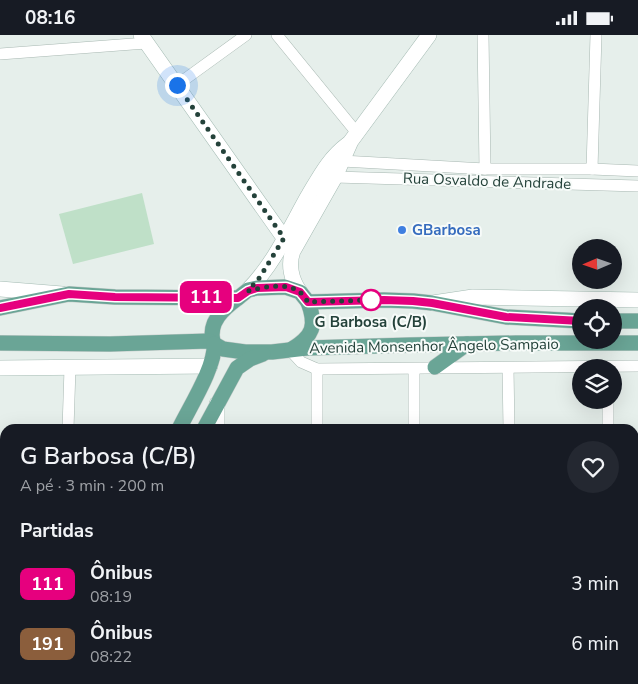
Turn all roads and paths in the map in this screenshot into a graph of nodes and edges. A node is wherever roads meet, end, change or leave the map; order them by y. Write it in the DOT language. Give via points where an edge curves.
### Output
graph roads {
  1 [pos="246,35"];
  2 [pos="277,35"];
  3 [pos="483,35"];
  4 [pos="596,35"];
  5 [pos="428,36"];
  6 [pos="143,39"];
  7 [pos="0,54"];
  8 [pos="177,85"];
  9 [pos="354,137"];
  10 [pos="342,161"];
  11 [pos="485,169"];
  12 [pos="592,169"];
  13 [pos="638,171"];
  14 [pos="335,177"];
  15 [pos="638,186"];
  16 [pos="284,238"];
  17 [pos="0,289"];
  18 [pos="69,294"];
  19 [pos="243,294"];
  20 [pos="304,297"];
  21 [pos="638,300"];
  22 [pos="432,303"];
  23 [pos="0,308"];
  24 [pos="572,321"];
  25 [pos="622,321"];
  26 [pos="638,321"];
  27 [pos="0,343"];
  28 [pos="214,343"];
  29 [pos="638,343"];
  30 [pos="467,344"];
  31 [pos="290,350"];
  32 [pos="272,352"];
  33 [pos="210,366"];
  34 [pos="638,366"];
  35 [pos="435,367"];
  36 [pos="572,367"];
  37 [pos="622,367"];
  38 [pos="0,368"];
  39 [pos="70,368"];
  40 [pos="508,368"];
  41 [pos="317,369"];
  42 [pos="414,369"];
  43 [pos="217,404"];
  44 [pos="608,409"];
  45 [pos="68,424"];
  46 [pos="181,424"];
  47 [pos="207,424"];
  48 [pos="217,424"];
  49 [pos="317,424"];
  50 [pos="414,424"];
  51 [pos="509,424"];
  52 [pos="608,424"];
  1 -- 8 [label="street"];
  2 -- 9 [label="street"];
  3 -- 11 [label="street"];
  4 -- 12 [label="street"];
  5 -- 9 [label="street"];
  6 -- 7 [label="street"];
  6 -- 8 [label="street"];
  8 -- 16 [label="street"];
  9 -- 10 [label="street"];
  9 -- 16 [label="street" via="334,154 323,169"];
  10 -- 11 [label="street, Rua Osvaldo de Andrade"];
  10 -- 14 [label="street"];
  11 -- 12 [label="street, Rua Osvaldo de Andrade"];
  12 -- 13 [label="street, Rua Osvaldo de Andrade"];
  14 -- 15 [label="street, Rua Osvaldo de Andrade"];
  14 -- 20 [label="street" via="290,258 294,282"];
  16 -- 19 [label="street" via="260,277"];
  17 -- 18 [label="street, Avenida Monsenhor Ângelo Sampaio"];
  18 -- 19 [label="main road, Avenida Monsenhor Ângelo Sampaio" via="115,297"];
  18 -- 23 [label="main road, Avenida Monsenhor Ângelo Sampaio"];
  19 -- 20 [label="main road, Avenida Monsenhor Ângelo Sampaio" via="265,287 286,287"];
  19 -- 28 [label="main road" via="215,321 212,329"];
  20 -- 22 [label="main road, Avenida Monsenhor Ângelo Sampaio"];
  20 -- 31 [label="main road" via="312,317 310,335"];
  21 -- 22 [label="street" via="473,297"];
  22 -- 24 [label="main road, Avenida Monsenhor Ângelo Sampaio" via="506,317"];
  25 -- 26 [label="main road"];
  27 -- 28 [label="main road, Avenida Monsenhor Ângelo Sampaio"];
  28 -- 32 [label="main road, Avenida Monsenhor Ângelo Sampaio" via="232,352"];
  28 -- 33 [label="main road"];
  29 -- 30 [label="main road, Avenida Monsenhor Ângelo Sampaio"];
  30 -- 31 [label="main road, Avenida Monsenhor Ângelo Sampaio"];
  30 -- 35 [label="main road"];
  31 -- 32 [label="main road, Avenida Monsenhor Ângelo Sampaio"];
  31 -- 41 [label="street, Avenida Monsenhor Ângelo Sampaio" via="301,362"];
  32 -- 43 [label="main road" via="250,359 237,368"];
  33 -- 39 [label="street"];
  33 -- 46 [label="main road"];
  34 -- 37 [label="street, Avenida Monsenhor Ângelo Sampaio"];
  35 -- 40 [label="street, Avenida Monsenhor Ângelo Sampaio"];
  35 -- 42 [label="street, Avenida Monsenhor Ângelo Sampaio"];
  36 -- 40 [label="street, Avenida Monsenhor Ângelo Sampaio"];
  38 -- 39 [label="street"];
  39 -- 45 [label="street"];
  40 -- 51 [label="street"];
  41 -- 42 [label="street, Avenida Monsenhor Ângelo Sampaio"];
  41 -- 49 [label="street"];
  42 -- 50 [label="street"];
  43 -- 47 [label="main road"];
  43 -- 48 [label="street"];
  44 -- 52 [label="street"];
}
